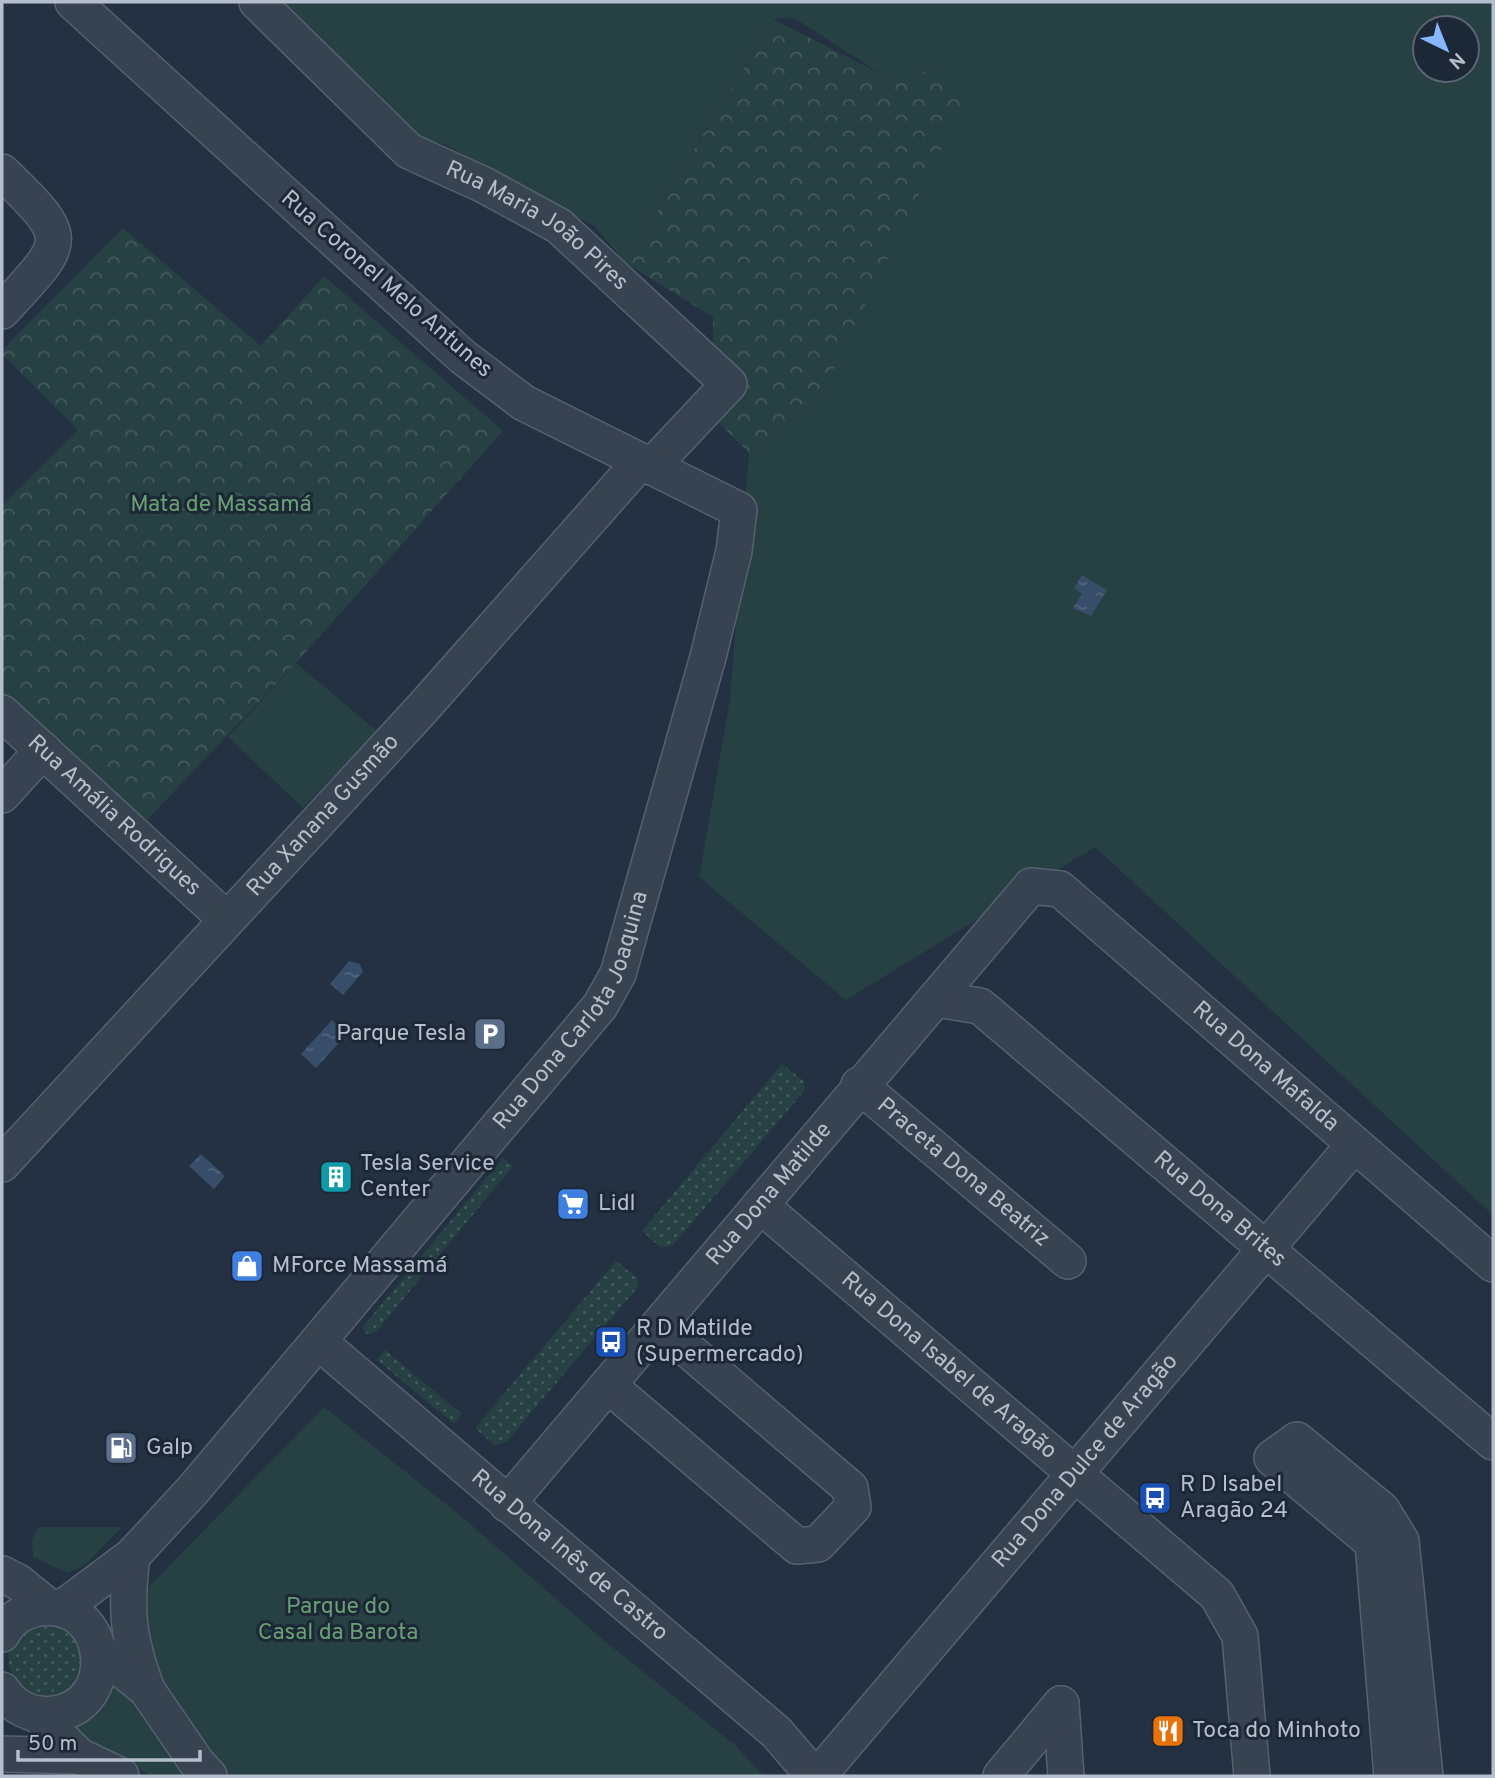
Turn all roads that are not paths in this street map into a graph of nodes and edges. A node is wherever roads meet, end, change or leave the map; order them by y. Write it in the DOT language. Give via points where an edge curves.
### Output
graph roads {
  1 [pos="73,2"];
  2 [pos="257,2"];
  3 [pos="2,172"];
  4 [pos="2,311"];
  5 [pos="646,464"];
  6 [pos="739,510"];
  7 [pos="2,713"];
  8 [pos="43,750"];
  9 [pos="2,795"];
  10 [pos="1031,886"];
  11 [pos="225,918"];
  12 [pos="936,999"];
  13 [pos="859,1085"];
  14 [pos="1354,1145"];
  15 [pos="2,1164"];
  16 [pos="760,1205"];
  17 [pos="1266,1247"];
  18 [pos="1068,1261"];
  19 [pos="1493,1264"];
  20 [pos="659,1325"];
  21 [pos="319,1342"];
  22 [pos="608,1385"];
  23 [pos="1493,1442"];
  24 [pos="1076,1474"];
  25 [pos="507,1504"];
  26 [pos="132,1556"];
  27 [pos="2,1574"];
  28 [pos="55,1608"];
  29 [pos="2,1634"];
  30 [pos="98,1646"];
  31 [pos="147,1690"];
  32 [pos="16,1711"];
  33 [pos="2,1754"];
  34 [pos="79,1756"];
  35 [pos="121,1776"];
  36 [pos="209,1776"];
  37 [pos="816,1776"];
  38 [pos="1001,1776"];
  39 [pos="1066,1776"];
  40 [pos="1252,1776"];
  41 [pos="1392,1776"];
  42 [pos="1425,1776"];
  1 -- 5 [label="street, Rua Coronel Melo Antunes" via="463,357 524,403"];
  2 -- 5 [label="street, Rua Maria João Pires" via="409,151 559,226 729,384"];
  3 -- 4 [label="street" via="55,229 46,263"];
  5 -- 6 [label="street, Rua Coronel Melo Antunes"];
  5 -- 11 [label="street, Rua Xanana Gusmão"];
  6 -- 21 [label="street, Rua Dona Carlota Joaquina" via="734,551 708,657 618,974 590,1020"];
  7 -- 8 [label="street, Rua Amália Rodrigues"];
  8 -- 9 [label="street"];
  8 -- 11 [label="street, Rua Amália Rodrigues"];
  10 -- 12 [label="street, Rua Dona Matilde"];
  10 -- 14 [label="street, Rua Dona Mafalda" via="1060,888"];
  11 -- 15 [label="street, Rua Xanana Gusmão"];
  12 -- 13 [label="street, Rua Dona Matilde"];
  12 -- 17 [label="street, Rua Dona Brites" via="980,1006"];
  13 -- 16 [label="street, Rua Dona Matilde"];
  13 -- 18 [label="street, Praceta Dona Beatriz"];
  14 -- 17 [label="street, Rua Dona Dulce de Aragão"];
  14 -- 19 [label="street, Rua Dona Mafalda"];
  16 -- 20 [label="street, Rua Dona Matilde"];
  16 -- 24 [label="street, Rua Dona Isabel de Aragão"];
  17 -- 23 [label="street, Rua Dona Brites"];
  17 -- 24 [label="street, Rua Dona Dulce de Aragão"];
  20 -- 22 [label="street, Rua Dona Matilde"];
  20 -- 22 [label="street" via="850,1488 853,1507 818,1544 797,1546"];
  21 -- 25 [label="street, Rua Dona Inês de Castro"];
  21 -- 26 [label="street, Rua Dona Carlota Joaquina"];
  22 -- 25 [label="street, Rua Dona Matilde"];
  24 -- 37 [label="street, Rua Dona Dulce de Aragão"];
  24 -- 40 [label="street, Rua Dona Isabel de Aragão" via="1217,1595 1240,1636"];
  25 -- 37 [label="street, Rua Dona Inês de Castro" via="776,1732"];
  26 -- 28 [label="street, Rua Dona Carlota Joaquina"];
  26 -- 30 [label="street, Rua Dona Carlota Joaquina"];
  26 -- 31 [label="street" via="128,1629"];
  27 -- 28 [label="street"];
  28 -- 29 [label="street, Rua Dona Carlota Joaquina" via="17,1617"];
  28 -- 30 [label="street" via="82,1620"];
  30 -- 31 [label="street"];
  30 -- 32 [label="street, Rua Dona Carlota Joaquina" via="97,1681 84,1699 66,1712"];
  31 -- 36 [label="street"];
  32 -- 34 [label="street"];
  33 -- 34 [label="street"];
  34 -- 35 [label="street"];
  38 -- 39 [label="street" via="1061,1704"];
  41 -- 42 [label="street" via="1373,1543 1272,1458 1297,1440 1382,1510 1401,1541"];
}
